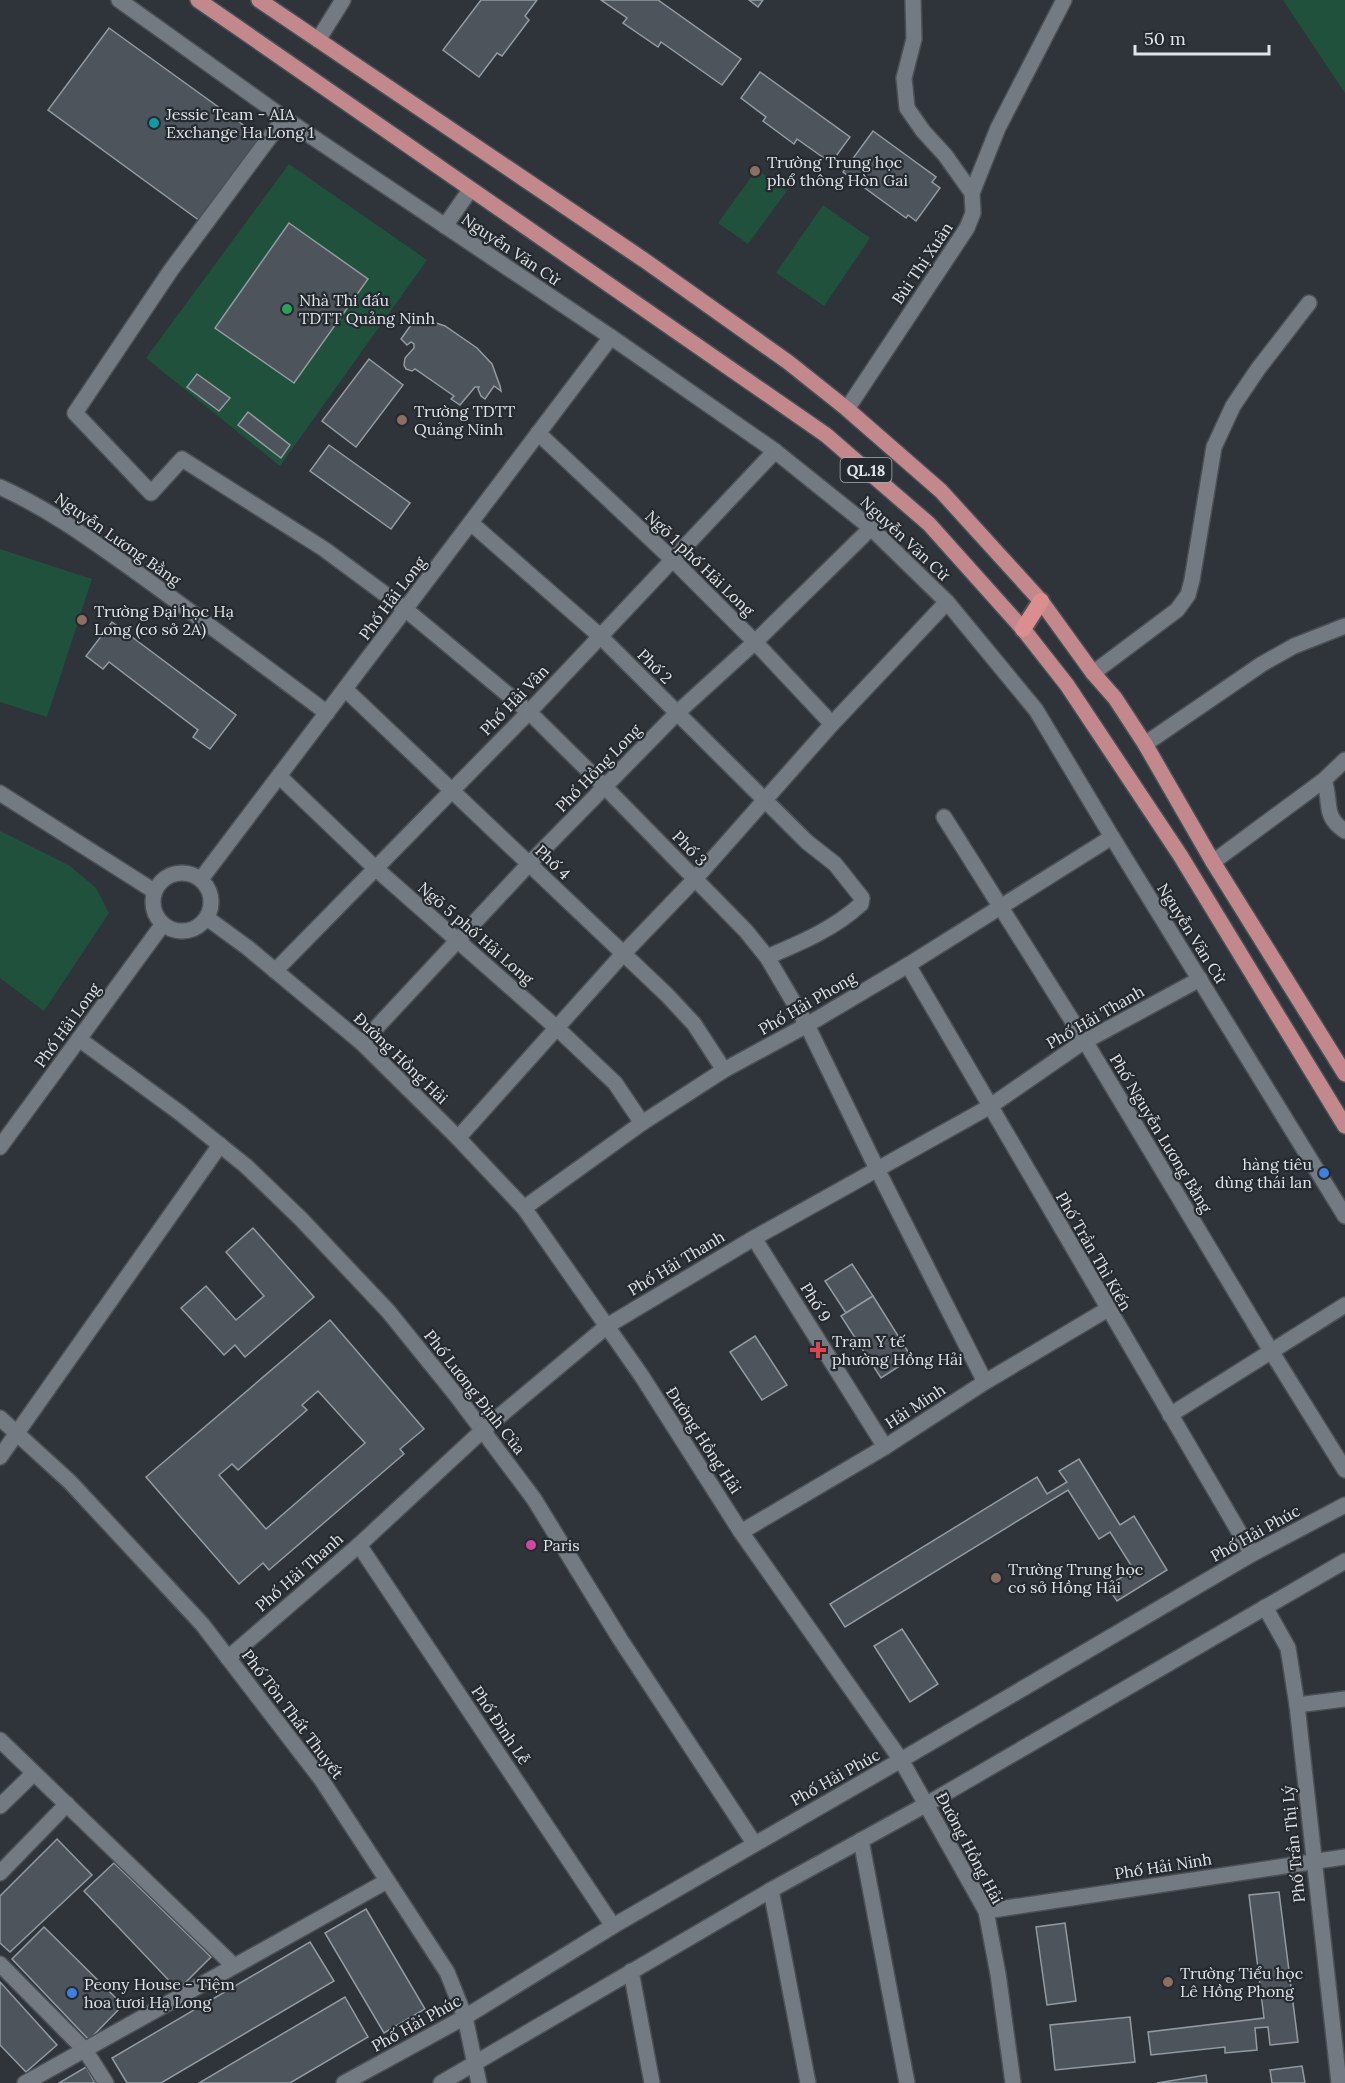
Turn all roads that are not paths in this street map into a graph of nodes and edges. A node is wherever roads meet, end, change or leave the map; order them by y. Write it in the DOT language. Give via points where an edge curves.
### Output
graph roads {
  1 [pos="119,0"];
  2 [pos="198,0"];
  3 [pos="259,0"];
  4 [pos="343,0"];
  5 [pos="912,0"];
  6 [pos="1064,0"];
  7 [pos="318,40"];
  8 [pos="284,118"];
  9 [pos="470,190"];
  10 [pos="972,193"];
  11 [pos="445,226"];
  12 [pos="1309,303"];
  13 [pos="611,337"];
  14 [pos="847,409"];
  15 [pos="538,433"];
  16 [pos="775,451"];
  17 [pos="0,486"];
  18 [pos="471,523"];
  19 [pos="871,528"];
  20 [pos="674,560"];
  21 [pos="1041,601"];
  22 [pos="947,602"];
  23 [pos="405,609"];
  24 [pos="1345,626"];
  25 [pos="1023,629"];
  26 [pos="600,636"];
  27 [pos="755,642"];
  28 [pos="1093,673"];
  29 [pos="345,689"];
  30 [pos="529,712"];
  31 [pos="327,713"];
  32 [pos="677,713"];
  33 [pos="832,724"];
  34 [pos="1145,744"];
  35 [pos="1345,760"];
  36 [pos="279,777"];
  37 [pos="1324,780"];
  38 [pos="605,787"];
  39 [pos="452,789"];
  40 [pos="0,793"];
  41 [pos="765,801"];
  42 [pos="944,817"];
  43 [pos="1345,831"];
  44 [pos="1112,837"];
  45 [pos="1213,862"];
  46 [pos="529,864"];
  47 [pos="374,867"];
  48 [pos="201,879"];
  49 [pos="695,879"];
  50 [pos="154,891"];
  51 [pos="1000,907"];
  52 [pos="207,918"];
  53 [pos="163,924"];
  54 [pos="458,942"];
  55 [pos="623,954"];
  56 [pos="767,957"];
  57 [pos="908,965"];
  58 [pos="275,971"];
  59 [pos="1200,979"];
  60 [pos="807,1025"];
  61 [pos="556,1028"];
  62 [pos="79,1039"];
  63 [pos="1085,1041"];
  64 [pos="362,1043"];
  65 [pos="724,1070"];
  66 [pos="1345,1074"];
  67 [pos="989,1107"];
  68 [pos="642,1122"];
  69 [pos="1345,1126"];
  70 [pos="458,1137"];
  71 [pos="220,1145"];
  72 [pos="0,1148"];
  73 [pos="877,1169"];
  74 [pos="525,1208"];
  75 [pos="1345,1216"];
  76 [pos="754,1238"];
  77 [pos="1345,1305"];
  78 [pos="1108,1309"];
  79 [pos="607,1326"];
  80 [pos="1271,1351"];
  81 [pos="986,1382"];
  82 [pos="1170,1415"];
  83 [pos="0,1418"];
  84 [pos="483,1430"];
  85 [pos="17,1434"];
  86 [pos="885,1447"];
  87 [pos="0,1457"];
  88 [pos="1345,1470"];
  89 [pos="1345,1504"];
  90 [pos="741,1532"];
  91 [pos="358,1545"];
  92 [pos="1252,1554"];
  93 [pos="1345,1561"];
  94 [pos="1265,1608"];
  95 [pos="228,1658"];
  96 [pos="1345,1699"];
  97 [pos="1297,1705"];
  98 [pos="0,1740"];
  99 [pos="901,1760"];
  100 [pos="34,1773"];
  101 [pos="67,1804"];
  102 [pos="927,1804"];
  103 [pos="0,1806"];
  104 [pos="861,1840"];
  105 [pos="754,1843"];
  106 [pos="1345,1857"];
  107 [pos="1313,1862"];
  108 [pos="0,1873"];
  109 [pos="387,1881"];
  110 [pos="771,1890"];
  111 [pos="986,1911"];
  112 [pos="613,1926"];
  113 [pos="0,1964"];
  114 [pos="234,1966"];
  115 [pos="631,1971"];
  116 [pos="465,2017"];
  117 [pos="1340,2043"];
  118 [pos="85,2050"];
  119 [pos="475,2063"];
  120 [pos="25,2083"];
  121 [pos="106,2083"];
  122 [pos="344,2083"];
  123 [pos="441,2083"];
  124 [pos="479,2083"];
  125 [pos="652,2083"];
  126 [pos="808,2083"];
  127 [pos="907,2083"];
  128 [pos="1013,2083"];
  129 [pos="1339,2083"];
  1 -- 8 [label="street, Nguyễn Văn Cừ"];
  2 -- 9 [label="main road, Nguyễn Văn Cừ / QL.18"];
  3 -- 7 [label="main road, QL.18"];
  4 -- 7 [label="street"];
  5 -- 10 [label="street" via="914,39 904,78 907,108"];
  6 -- 10 [label="street, Bùi Thị Xuân" via="998,128"];
  7 -- 14 [label="main road, QL.18" via="644,260"];
  8 -- 11 [label="street, Nguyễn Văn Cừ"];
  8 -- 23 [label="street, Phố 3" via="171,270 75,413 151,493 182,459 324,549"];
  9 -- 11 [label="street"];
  9 -- 25 [label="main road, Nguyễn Văn Cừ / QL.18" via="826,435 929,524"];
  10 -- 14 [label="street, Bùi Thị Xuân" via="973,213 967,228"];
  11 -- 13 [label="street, Nguyễn Văn Cừ"];
  12 -- 28 [label="street" via="1233,406 1214,447 1188,595 1177,610"];
  13 -- 15 [label="street, Phố Hải Long"];
  13 -- 16 [label="street, Nguyễn Văn Cừ"];
  14 -- 21 [label="main road, QL.18" via="941,491"];
  15 -- 18 [label="street, Phố Hải Long"];
  15 -- 20 [label="street, Ngõ 1 phố Hải Long"];
  16 -- 19 [label="street, Nguyễn Văn Cừ"];
  16 -- 20 [label="street, Phố Hải Vân"];
  17 -- 31 [label="street, Nguyễn Lương Bằng" via="78,531"];
  18 -- 23 [label="street, Phố Hải Long"];
  18 -- 26 [label="street, Phố 2"];
  19 -- 22 [label="street, Nguyễn Văn Cừ"];
  19 -- 27 [label="street, Phố Hồng Long"];
  20 -- 26 [label="street, Phố Hải Vân"];
  20 -- 27 [label="street, Ngõ 1 phố Hải Long"];
  21 -- 25 [label="highway"];
  21 -- 28 [label="main road, QL.18"];
  22 -- 33 [label="street"];
  22 -- 44 [label="street, Nguyễn Văn Cừ" via="1036,710"];
  23 -- 29 [label="street, Phố Hải Long"];
  23 -- 30 [label="street, Phố 3"];
  24 -- 34 [label="street" via="1294,646 1262,664"];
  25 -- 69 [label="main road, Nguyễn Văn Cừ / QL.18" via="1067,685 1180,855"];
  26 -- 30 [label="street, Phố Hải Vân"];
  26 -- 32 [label="street, Phố 2"];
  27 -- 32 [label="street, Phố Hồng Long"];
  27 -- 33 [label="street, Ngõ 1 phố Hải Long"];
  28 -- 34 [label="main road, QL.18"];
  29 -- 31 [label="street, Phố Hải Long"];
  29 -- 39 [label="street, Phố 4"];
  30 -- 38 [label="street, Phố 3"];
  30 -- 39 [label="street, Phố Hải Vân"];
  31 -- 36 [label="street, Phố Hải Long"];
  32 -- 38 [label="street, Phố Hồng Long"];
  32 -- 41 [label="street, Phố 2"];
  33 -- 41 [label="street"];
  34 -- 45 [label="main road, QL.18"];
  35 -- 37 [label="street"];
  36 -- 47 [label="street, Ngõ 5 phố Hải Long"];
  36 -- 48 [label="street, Phố Hải Long"];
  37 -- 43 [label="street" via="1330,815"];
  37 -- 45 [label="street"];
  38 -- 46 [label="street, Phố Hồng Long"];
  38 -- 49 [label="street, Phố 3"];
  39 -- 46 [label="street, Phố 4"];
  39 -- 47 [label="street, Phố Hải Vân"];
  40 -- 50 [label="street"];
  41 -- 49 [label="street"];
  41 -- 56 [label="street, Phố 2" via="835,864 862,898 851,914 810,940"];
  42 -- 51 [label="street, Phố Nguyễn Lương Bằng"];
  44 -- 51 [label="street, Phố Hải Phong"];
  44 -- 59 [label="street, Nguyễn Văn Cừ"];
  45 -- 66 [label="main road, QL.18"];
  46 -- 54 [label="street, Phố Hồng Long"];
  46 -- 55 [label="street, Phố 4"];
  47 -- 54 [label="street, Ngõ 5 phố Hải Long"];
  47 -- 58 [label="street, Phố Hải Vân"];
  48 -- 50 [label="street" via="184,872 166,877"];
  48 -- 52 [label="street" via="210,891 212,905"];
  49 -- 55 [label="street"];
  49 -- 56 [label="street, Phố 3"];
  50 -- 53 [label="street" via="155,915"];
  51 -- 57 [label="street, Phố Hải Phong"];
  51 -- 63 [label="street, Phố Nguyễn Lương Bằng"];
  52 -- 53 [label="street" via="194,929 178,932"];
  52 -- 58 [label="street, Đường Hồng Hải"];
  53 -- 62 [label="street, Phố Hải Long"];
  54 -- 61 [label="street, Ngõ 5 phố Hải Long"];
  54 -- 64 [label="street, Phố Hồng Long"];
  55 -- 61 [label="street"];
  55 -- 65 [label="street, Phố 4" via="694,1024"];
  56 -- 60 [label="street, Phố 3"];
  57 -- 60 [label="street, Phố Hải Phong"];
  57 -- 67 [label="street, Phố Trần Thì Kiến"];
  58 -- 64 [label="street, Đường Hồng Hải"];
  59 -- 63 [label="street, Phố Hải Thanh"];
  59 -- 75 [label="street, Nguyễn Văn Cừ"];
  60 -- 65 [label="street, Phố Hải Phong"];
  60 -- 73 [label="street, Phố 3"];
  61 -- 68 [label="street, Ngõ 5 phố Hải Long" via="615,1083"];
  61 -- 70 [label="street"];
  62 -- 71 [label="street, Phố Lương Định Của"];
  62 -- 72 [label="street, Phố Hải Long"];
  63 -- 67 [label="street, Phố Hải Thanh"];
  63 -- 80 [label="street, Phố Nguyễn Lương Bằng"];
  64 -- 70 [label="street, Đường Hồng Hải"];
  65 -- 68 [label="street, Phố Hải Phong"];
  67 -- 73 [label="street, Phố Hải Thanh"];
  67 -- 78 [label="street, Phố Trần Thì Kiến"];
  68 -- 74 [label="street, Phố Hải Phong"];
  70 -- 74 [label="street, Đường Hồng Hải"];
  71 -- 84 [label="street, Phố Lương Định Của" via="301,1219 388,1311"];
  71 -- 85 [label="street"];
  73 -- 76 [label="street, Phố Hải Thanh"];
  73 -- 81 [label="street, Phố 3"];
  74 -- 79 [label="street, Đường Hồng Hải"];
  76 -- 79 [label="street, Phố Hải Thanh"];
  76 -- 86 [label="street, Phố 9"];
  77 -- 80 [label="street"];
  78 -- 81 [label="street, Hải Minh"];
  78 -- 82 [label="street, Phố Trần Thì Kiến"];
  79 -- 84 [label="street, Phố Hải Thanh"];
  79 -- 90 [label="street, Đường Hồng Hải"];
  80 -- 82 [label="street"];
  80 -- 88 [label="street, Phố Nguyễn Lương Bằng"];
  81 -- 86 [label="street, Hải Minh"];
  82 -- 92 [label="street, Phố Trần Thì Kiến"];
  83 -- 85 [label="street, Phố Tôn Thất Thuyết"];
  84 -- 91 [label="street, Phố Hải Thanh"];
  84 -- 105 [label="street, Phố Lương Định Của" via="534,1499"];
  85 -- 87 [label="street"];
  85 -- 95 [label="street, Phố Tôn Thất Thuyết" via="70,1482 202,1624"];
  86 -- 90 [label="street, Hải Minh"];
  89 -- 92 [label="street, Phố Hải Phúc"];
  90 -- 99 [label="street, Đường Hồng Hải"];
  91 -- 95 [label="street, Phố Hải Thanh"];
  91 -- 112 [label="street, Phố Đinh Lễ"];
  92 -- 99 [label="street, Phố Hải Phúc"];
  93 -- 94 [label="street"];
  94 -- 97 [label="street, Phố Trần Thị Lý" via="1288,1648"];
  94 -- 102 [label="street"];
  95 -- 109 [label="street, Phố Tôn Thất Thuyết" via="321,1779"];
  96 -- 97 [label="street"];
  97 -- 107 [label="street, Phố Trần Thị Lý"];
  98 -- 100 [label="street"];
  99 -- 102 [label="street, Đường Hồng Hải"];
  99 -- 105 [label="street, Phố Hải Phúc"];
  100 -- 101 [label="street"];
  100 -- 103 [label="street"];
  101 -- 108 [label="street"];
  101 -- 114 [label="street"];
  102 -- 104 [label="street"];
  102 -- 111 [label="street, Đường Hồng Hải"];
  104 -- 110 [label="street"];
  104 -- 127 [label="street"];
  105 -- 112 [label="street, Phố Hải Phúc"];
  106 -- 107 [label="street, Phố Hải Ninh"];
  107 -- 111 [label="street, Phố Hải Ninh"];
  107 -- 117 [label="street, Phố Trần Thị Lý"];
  109 -- 114 [label="street"];
  109 -- 116 [label="street, Phố Tôn Thất Thuyết" via="447,1972"];
  110 -- 115 [label="street"];
  110 -- 126 [label="street"];
  111 -- 128 [label="street, Đường Hồng Hải"];
  112 -- 116 [label="street, Phố Hải Phúc"];
  113 -- 118 [label="street"];
  114 -- 118 [label="street"];
  115 -- 119 [label="street"];
  115 -- 125 [label="street"];
  116 -- 119 [label="street, Phố Tôn Thất Thuyết"];
  116 -- 122 [label="street, Phố Hải Phúc"];
  117 -- 129 [label="street, Phố Trần Thị Lý"];
  118 -- 120 [label="street"];
  118 -- 121 [label="street"];
  119 -- 123 [label="street"];
  119 -- 124 [label="street, Phố Tôn Thất Thuyết"];
}
